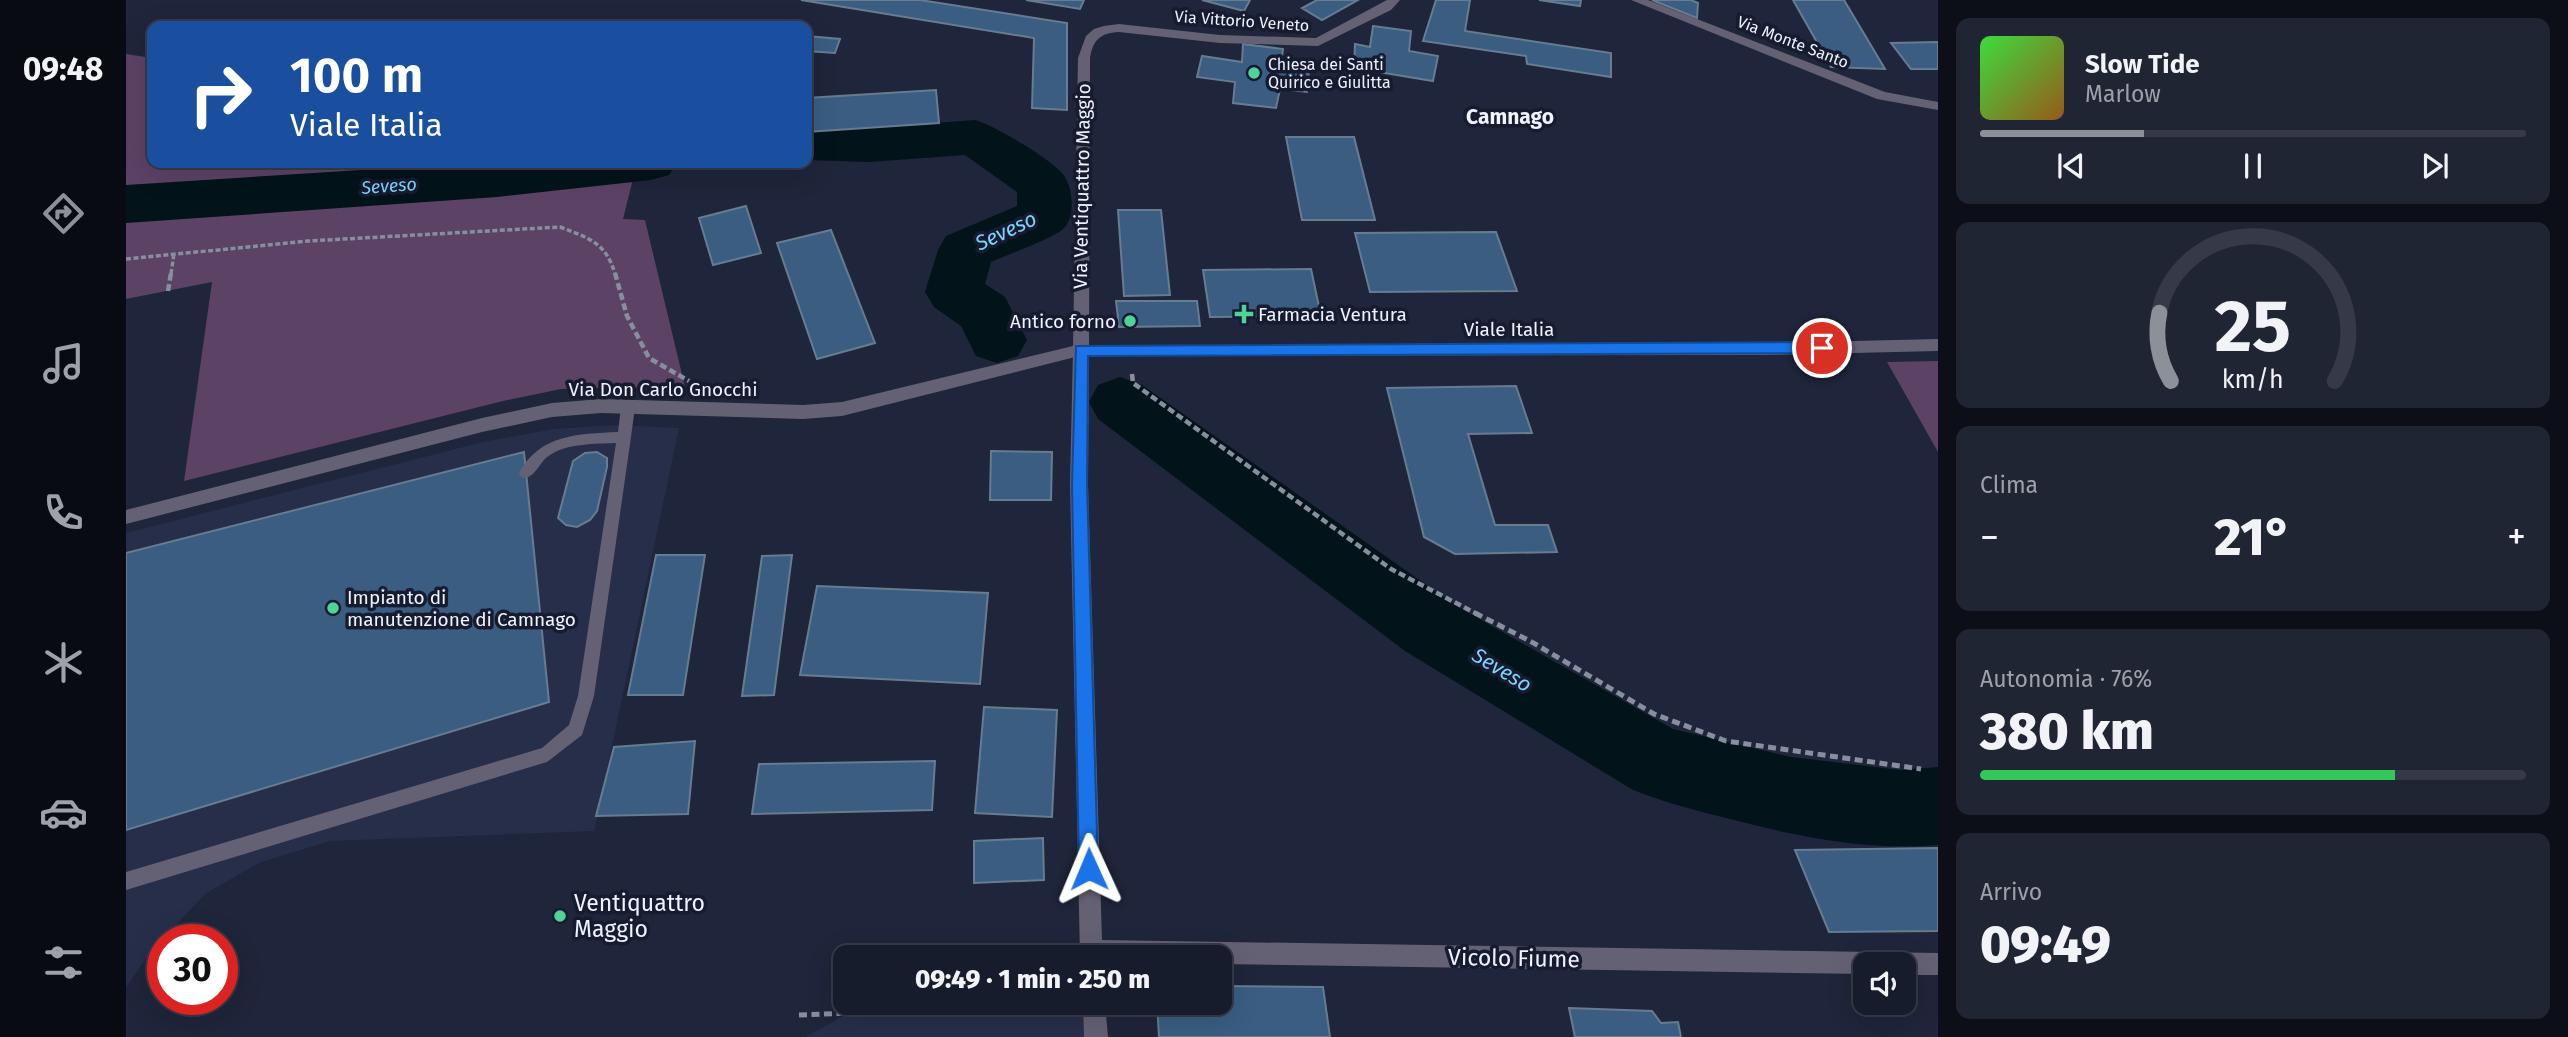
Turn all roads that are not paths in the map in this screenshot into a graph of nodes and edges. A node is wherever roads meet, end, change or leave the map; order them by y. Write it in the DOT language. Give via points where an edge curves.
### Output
graph roads {
  1 [pos="1394,0"];
  2 [pos="1637,0"];
  3 [pos="1119,28"];
  4 [pos="1938,106"];
  5 [pos="1938,345"];
  6 [pos="1081,350"];
  7 [pos="628,407"];
  8 [pos="624,437"];
  9 [pos="526,473"];
  10 [pos="126,517"];
  11 [pos="126,881"];
  12 [pos="1091,945"];
  13 [pos="1232,956"];
  14 [pos="1938,964"];
  15 [pos="1095,1015"];
  16 [pos="1096,1037"];
  1 -- 3 [label="street, Via Vittorio Veneto" via="1318,42 1220,39"];
  2 -- 4 [label="street, Via Monte Santo" via="1882,96"];
  3 -- 6 [label="street, Via Ventiquattro Maggio" via="1103,28 1091,36 1084,58"];
  5 -- 6 [label="street, Viale Italia"];
  6 -- 7 [label="street, Via Don Carlo Gnocchi" via="842,409"];
  6 -- 12 [label="street, Via Ventiquattro Maggio" via="1079,484"];
  7 -- 8 [label="lane"];
  7 -- 10 [label="street, Via Don Carlo Gnocchi" via="552,410 482,425"];
  8 -- 9 [label="lane" via="558,445 540,453"];
  8 -- 11 [label="lane" via="586,696 576,730 547,754"];
  13 -- 14 [label="street, Vicolo Fiume"];
  15 -- 16 [label="street"];
}
